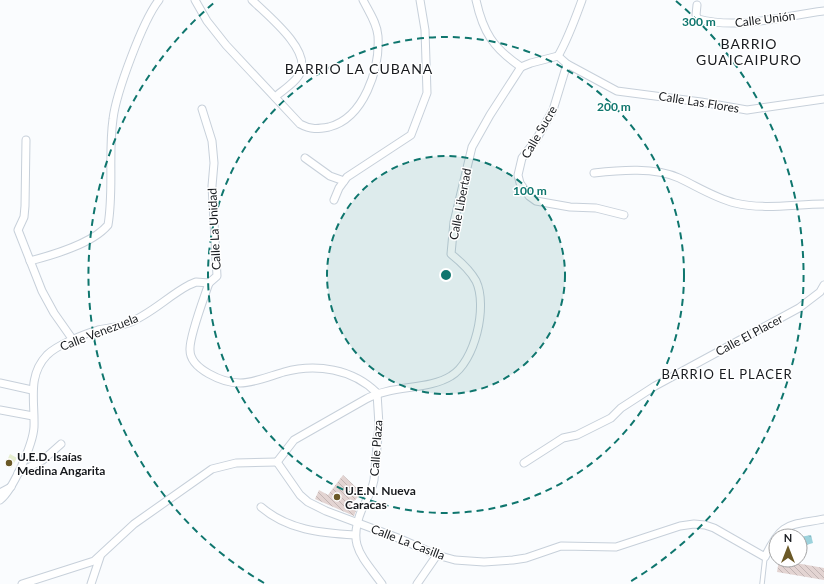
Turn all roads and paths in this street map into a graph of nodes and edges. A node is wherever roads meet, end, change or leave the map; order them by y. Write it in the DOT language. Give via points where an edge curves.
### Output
graph roads {
  1 [pos="159,0"];
  2 [pos="195,0"];
  3 [pos="252,0"];
  4 [pos="363,0"];
  5 [pos="420,0"];
  6 [pos="476,0"];
  7 [pos="582,0"];
  8 [pos="697,4"];
  9 [pos="824,11"];
  10 [pos="558,56"];
  11 [pos="567,64"];
  12 [pos="521,67"];
  13 [pos="276,97"];
  14 [pos="824,99"];
  15 [pos="202,109"];
  16 [pos="26,140"];
  17 [pos="305,158"];
  18 [pos="594,173"];
  19 [pos="344,181"];
  20 [pos="334,200"];
  21 [pos="824,204"];
  22 [pos="624,215"];
  23 [pos="30,261"];
  24 [pos="209,283"];
  25 [pos="824,285"];
  26 [pos="73,340"];
  27 [pos="0,383"];
  28 [pos="32,390"];
  29 [pos="377,393"];
  30 [pos="0,410"];
  31 [pos="33,416"];
  32 [pos="61,444"];
  33 [pos="277,462"];
  34 [pos="524,463"];
  35 [pos="18,473"];
  36 [pos="11,487"];
  37 [pos="0,493"];
  38 [pos="0,500"];
  39 [pos="261,506"];
  40 [pos="824,519"];
  41 [pos="356,523"];
  42 [pos="355,535"];
  43 [pos="437,555"];
  44 [pos="100,556"];
  45 [pos="765,557"];
  46 [pos="22,584"];
  47 [pos="91,584"];
  48 [pos="382,584"];
  49 [pos="418,584"];
  50 [pos="762,584"];
  1 -- 23 [label="street" via="136,45 114,111 108,225 74,247"];
  2 -- 13 [label="street" via="207,21 226,45"];
  3 -- 13 [label="street" via="292,40 302,59 298,77"];
  4 -- 13 [label="street" via="376,26 378,44 367,93 351,116 336,125 315,130 306,128"];
  5 -- 19 [label="street" via="426,30 427,93 411,135"];
  6 -- 12 [label="street" via="481,20 494,45"];
  7 -- 10 [label="street"];
  8 -- 9 [label="street, Calle Unión" via="698,19 727,23 768,20"];
  10 -- 11 [label="street, Calle Las Flores"];
  10 -- 12 [label="street"];
  11 -- 14 [label="street, Calle Las Flores" via="617,91 732,108 753,110"];
  11 -- 22 [label="street, Calle Sucre" via="553,110 522,158 518,175 520,183 536,202 596,208"];
  12 -- 29 [label="street, Calle Libertad" via="472,147 454,222 451,254 470,271 480,299 480,320 473,344 465,361 451,377"];
  15 -- 24 [label="street, Calle La Unidad" via="212,141 214,164 212,186 217,276"];
  16 -- 23 [label="street" via="25,206 24,217 18,230"];
  17 -- 19 [label="street" via="330,176"];
  18 -- 21 [label="street" via="640,171 669,174 710,194 749,205"];
  19 -- 20 [label="street"];
  23 -- 26 [label="street" via="54,313"];
  24 -- 26 [label="street, Calle Venezuela" via="196,282 184,288 128,324 97,330"];
  24 -- 29 [label="street, Calle La Unidad" via="190,348 194,361 200,367 229,382 240,383 297,369 328,370 354,376"];
  25 -- 34 [label="street, Calle El Placer" via="820,292 799,308 654,386 621,408 611,418 577,435 563,438"];
  26 -- 28 [label="street, Calle Venezuela" via="55,348 47,355 34,376"];
  27 -- 28 [label="street"];
  28 -- 31 [label="street, Calle Venezuela"];
  29 -- 33 [label="street, Calle Libertad" via="294,440"];
  29 -- 41 [label="street, Calle Plaza" via="379,424 374,480"];
  30 -- 31 [label="street"];
  31 -- 35 [label="street, Calle Venezuela" via="34,428"];
  32 -- 35 [label="street" via="43,460"];
  33 -- 41 [label="street, Calle La Casilla" via="300,495 308,502"];
  33 -- 44 [label="street" via="236,463 212,469 134,524"];
  35 -- 36 [label="street, Calle Venezuela"];
  36 -- 37 [label="street"];
  36 -- 38 [label="street, Calle Venezuela"];
  39 -- 42 [label="street" via="275,518 299,528"];
  40 -- 45 [label="street" via="782,529"];
  41 -- 42 [label="street"];
  41 -- 43 [label="street, Calle La Casilla"];
  42 -- 48 [label="street" via="357,546"];
  43 -- 45 [label="street, Calle La Casilla" via="468,561 513,560 562,546 616,547 680,526 694,524 714,528"];
  43 -- 49 [label="street"];
  44 -- 46 [label="street" via="86,564"];
  44 -- 47 [label="street"];
  45 -- 50 [label="lane"];
}
